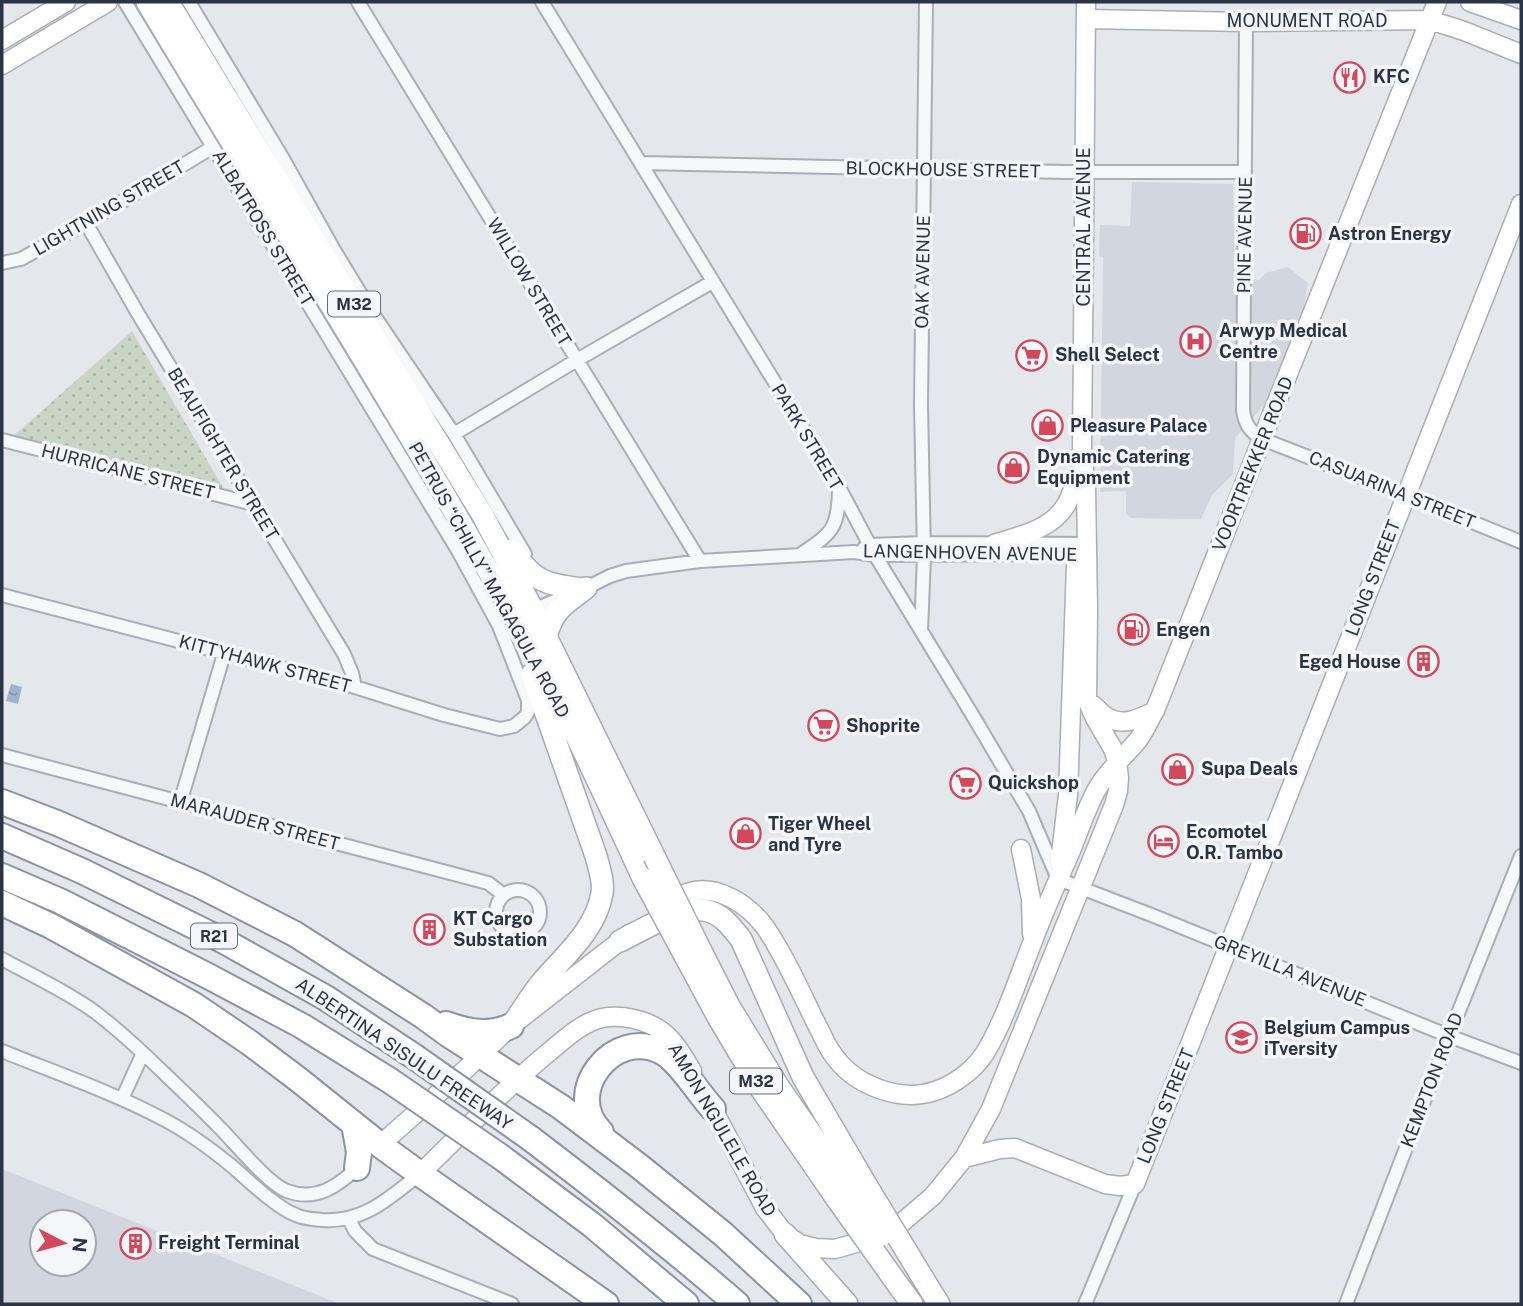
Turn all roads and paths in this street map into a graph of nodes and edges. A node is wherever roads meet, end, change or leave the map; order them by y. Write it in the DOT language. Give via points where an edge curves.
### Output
graph roads {
  1 [pos="66,2"];
  2 [pos="108,2"];
  3 [pos="125,2"];
  4 [pos="147,2"];
  5 [pos="168,2"];
  6 [pos="189,2"];
  7 [pos="358,2"];
  8 [pos="542,2"];
  9 [pos="926,2"];
  10 [pos="1437,2"];
  11 [pos="1470,2"];
  12 [pos="1086,10"];
  13 [pos="35,20"];
  14 [pos="1430,20"];
  15 [pos="1521,20"];
  16 [pos="1246,22"];
  17 [pos="46,38"];
  18 [pos="2,40"];
  19 [pos="1521,54"];
  20 [pos="2,65"];
  21 [pos="213,147"];
  22 [pos="641,163"];
  23 [pos="925,170"];
  24 [pos="1084,172"];
  25 [pos="1245,172"];
  26 [pos="1521,204"];
  27 [pos="86,223"];
  28 [pos="2,263"];
  29 [pos="712,282"];
  30 [pos="577,360"];
  31 [pos="454,434"];
  32 [pos="1262,439"];
  33 [pos="2,440"];
  34 [pos="1082,452"];
  35 [pos="1078,474"];
  36 [pos="839,489"];
  37 [pos="1406,495"];
  38 [pos="253,504"];
  39 [pos="482,514"];
  40 [pos="1521,542"];
  41 [pos="994,544"];
  42 [pos="924,549"];
  43 [pos="1081,549"];
  44 [pos="873,550"];
  45 [pos="801,555"];
  46 [pos="700,561"];
  47 [pos="547,576"];
  48 [pos="584,588"];
  49 [pos="2,595"];
  50 [pos="521,616"];
  51 [pos="921,632"];
  52 [pos="546,637"];
  53 [pos="224,654"];
  54 [pos="355,687"];
  55 [pos="1087,700"];
  56 [pos="1155,710"];
  57 [pos="525,717"];
  58 [pos="2,755"];
  59 [pos="1117,761"];
  60 [pos="2,802"];
  61 [pos="180,803"];
  62 [pos="2,836"];
  63 [pos="1021,849"];
  64 [pos="1521,856"];
  65 [pos="2,876"];
  66 [pos="1058,879"];
  67 [pos="1079,888"];
  68 [pos="504,895"];
  69 [pos="2,903"];
  70 [pos="620,941"];
  71 [pos="1032,941"];
  72 [pos="1229,946"];
  73 [pos="691,951"];
  74 [pos="2,959"];
  75 [pos="423,1016"];
  76 [pos="511,1026"];
  77 [pos="1449,1036"];
  78 [pos="2,1051"];
  79 [pos="143,1053"];
  80 [pos="481,1055"];
  81 [pos="1521,1063"];
  82 [pos="516,1079"];
  83 [pos="122,1099"];
  84 [pos="713,1109"];
  85 [pos="354,1124"];
  86 [pos="380,1145"];
  87 [pos="964,1158"];
  88 [pos="639,1166"];
  89 [pos="357,1168"];
  90 [pos="420,1174"];
  91 [pos="1135,1184"];
  92 [pos="853,1194"];
  93 [pos="349,1219"];
  94 [pos="785,1234"];
  95 [pos="913,1289"];
  96 [pos="512,1304"];
  97 [pos="606,1304"];
  98 [pos="686,1304"];
  99 [pos="737,1304"];
  100 [pos="799,1304"];
  101 [pos="847,1304"];
  102 [pos="930,1304"];
  103 [pos="939,1304"];
  104 [pos="1085,1304"];
  105 [pos="1346,1304"];
  1 -- 13 [label="main road"];
  2 -- 17 [label="main road"];
  3 -- 21 [label="street, ALBATROSS STREET"];
  4 -- 50 [label="main road, PETRUS “CHILLY” MAGAGULA ROAD / M32"];
  5 -- 39 [label="main road, PETRUS “CHILLY” MAGAGULA ROAD / M32"];
  6 -- 31 [label="street" via="366,304"];
  7 -- 30 [label="street, WILLOW STREET"];
  8 -- 22 [label="street, PARK STREET"];
  9 -- 23 [label="street, OAK AVENUE"];
  10 -- 14 [label="main road, VOORTREKKER ROAD"];
  11 -- 15 [label="main road"];
  12 -- 16 [label="main road, MONUMENT ROAD"];
  12 -- 24 [label="main road, CENTRAL AVENUE"];
  13 -- 17 [label="main road"];
  13 -- 18 [label="main road"];
  14 -- 16 [label="main road, MONUMENT ROAD"];
  14 -- 19 [label="main road, MONUMENT ROAD"];
  14 -- 32 [label="main road, VOORTREKKER ROAD"];
  16 -- 25 [label="street, PINE AVENUE"];
  17 -- 20 [label="main road"];
  21 -- 27 [label="street, LIGHTNING STREET"];
  21 -- 57 [label="street, ALBATROSS STREET" via="493,615 528,700"];
  22 -- 23 [label="street, BLOCKHOUSE STREET"];
  22 -- 29 [label="street, PARK STREET"];
  23 -- 24 [label="street, BLOCKHOUSE STREET"];
  23 -- 42 [label="street, OAK AVENUE"];
  24 -- 25 [label="street, BLOCKHOUSE STREET"];
  24 -- 34 [label="main road, CENTRAL AVENUE"];
  25 -- 32 [label="street, PINE AVENUE" via="1242,410 1248,427"];
  26 -- 37 [label="main road, LONG STREET"];
  27 -- 28 [label="street, LIGHTNING STREET" via="21,259"];
  27 -- 38 [label="street, BEAUFIGHTER STREET"];
  29 -- 30 [label="street"];
  29 -- 36 [label="street, PARK STREET"];
  30 -- 31 [label="street"];
  30 -- 46 [label="street, WILLOW STREET"];
  31 -- 47 [label="street" via="532,566"];
  32 -- 37 [label="street, CASUARINA STREET"];
  32 -- 56 [label="main road, VOORTREKKER ROAD"];
  33 -- 38 [label="street, HURRICANE STREET"];
  34 -- 35 [label="main road, CENTRAL AVENUE"];
  34 -- 43 [label="main road, CENTRAL AVENUE" via="1086,487"];
  35 -- 41 [label="main road" via="1059,515 1035,531"];
  35 -- 43 [label="main road, CENTRAL AVENUE"];
  36 -- 44 [label="street, PARK STREET"];
  36 -- 45 [label="street" via="835,524"];
  37 -- 40 [label="street, CASUARINA STREET"];
  37 -- 72 [label="main road, LONG STREET"];
  38 -- 54 [label="street, BEAUFIGHTER STREET" via="344,654"];
  39 -- 48 [label="main road" via="529,572 549,583"];
  39 -- 50 [label="main road, PETRUS “CHILLY” MAGAGULA ROAD / M32"];
  41 -- 42 [label="street, LANGENHOVEN AVENUE"];
  41 -- 43 [label="street, LANGENHOVEN AVENUE"];
  42 -- 43 [label="street, LANGENHOVEN AVENUE"];
  42 -- 44 [label="street, LANGENHOVEN AVENUE"];
  42 -- 51 [label="street, OAK AVENUE"];
  43 -- 55 [label="main road" via="1088,610"];
  43 -- 66 [label="main road, CENTRAL AVENUE" via="1068,795"];
  44 -- 45 [label="street, LANGENHOVEN AVENUE"];
  44 -- 51 [label="street, PARK STREET"];
  45 -- 46 [label="street, LANGENHOVEN AVENUE"];
  46 -- 48 [label="street, LANGENHOVEN AVENUE" via="626,571"];
  48 -- 50 [label="street, LANGENHOVEN AVENUE"];
  48 -- 52 [label="main road" via="558,610"];
  49 -- 53 [label="street, KITTYHAWK STREET"];
  50 -- 52 [label="main road, PETRUS “CHILLY” MAGAGULA ROAD / M32"];
  50 -- 73 [label="main road, PETRUS “CHILLY” MAGAGULA ROAD / M32, bridge" via="643,878"];
  50 -- 76 [label="main road" via="522,649 596,856 602,893 588,928"];
  51 -- 66 [label="street, PARK STREET" via="1029,811"];
  52 -- 73 [label="main road, PETRUS “CHILLY” MAGAGULA ROAD / M32, bridge" via="654,856"];
  53 -- 54 [label="street, KITTYHAWK STREET"];
  53 -- 61 [label="street"];
  54 -- 57 [label="street, KITTYHAWK STREET" via="500,729"];
  55 -- 56 [label="main road" via="1119,721"];
  55 -- 59 [label="main road"];
  56 -- 59 [label="main road, VOORTREKKER ROAD" via="1145,730"];
  58 -- 61 [label="street, MARAUDER STREET"];
  59 -- 66 [label="main road" via="1098,787"];
  59 -- 67 [label="main road" via="1116,798"];
  60 -- 75 [label="highway" via="199,886 295,934"];
  61 -- 68 [label="street, MARAUDER STREET" via="488,883"];
  62 -- 99 [label="highway, ALBERTINA SISULU FREEWAY / R21, bridge" via="224,941 326,998 530,1138"];
  63 -- 71 [label="main road" via="1031,899"];
  64 -- 77 [label="street, KEMPTON ROAD"];
  65 -- 98 [label="highway, ALBERTINA SISULU FREEWAY / R21, bridge" via="208,976 389,1080 502,1157"];
  66 -- 67 [label="street, GREYILLA AVENUE"];
  66 -- 71 [label="main road"];
  67 -- 72 [label="street, GREYILLA AVENUE"];
  67 -- 87 [label="main road, AMON NGULELE ROAD" via="991,1109"];
  69 -- 85 [label="highway" via="194,1005"];
  70 -- 71 [label="main road" via="686,893 716,891 730,897 764,925 832,1054 847,1071 888,1092 915,1094 935,1091 965,1076 984,1055"];
  70 -- 76 [label="main road"];
  70 -- 92 [label="main road" via="691,910 708,911 726,920 741,939"];
  72 -- 77 [label="street, GREYILLA AVENUE"];
  72 -- 91 [label="main road, LONG STREET"];
  73 -- 92 [label="main road, PETRUS “CHILLY” MAGAGULA ROAD / M32" via="718,1017 760,1086"];
  74 -- 79 [label="street" via="94,1012"];
  75 -- 76 [label="highway" via="481,1033"];
  75 -- 80 [label="highway"];
  76 -- 80 [label="main road"];
  77 -- 81 [label="street, GREYILLA AVENUE"];
  77 -- 105 [label="street, KEMPTON ROAD"];
  78 -- 83 [label="street"];
  79 -- 83 [label="street"];
  79 -- 89 [label="street" via="285,1191 313,1195"];
  80 -- 82 [label="highway"];
  80 -- 86 [label="main road"];
  82 -- 84 [label="main road, AMON NGULELE ROAD" via="580,1027 603,1018 625,1017 649,1022 667,1035"];
  82 -- 88 [label="highway"];
  82 -- 90 [label="main road, AMON NGULELE ROAD"];
  83 -- 93 [label="street" via="207,1146 296,1215"];
  84 -- 88 [label="highway" via="662,1052 637,1046 605,1060 588,1087 588,1114"];
  84 -- 94 [label="main road, AMON NGULELE ROAD" via="765,1209"];
  85 -- 86 [label="highway"];
  85 -- 89 [label="highway"];
  86 -- 89 [label="street"];
  86 -- 90 [label="highway"];
  87 -- 91 [label="main road" via="1015,1148 1105,1184"];
  87 -- 94 [label="main road, AMON NGULELE ROAD" via="933,1196 899,1224 863,1241 835,1249 816,1248"];
  88 -- 100 [label="highway"];
  90 -- 93 [label="street" via="385,1202"];
  90 -- 97 [label="highway"];
  91 -- 104 [label="street, LONG STREET"];
  92 -- 95 [label="main road, PETRUS “CHILLY” MAGAGULA ROAD / M32, bridge"];
  92 -- 95 [label="main road, bridge"];
  93 -- 96 [label="street" via="373,1249"];
  94 -- 101 [label="main road"];
  95 -- 102 [label="main road, PETRUS “CHILLY” MAGAGULA ROAD / M32"];
  95 -- 103 [label="main road"];
}
